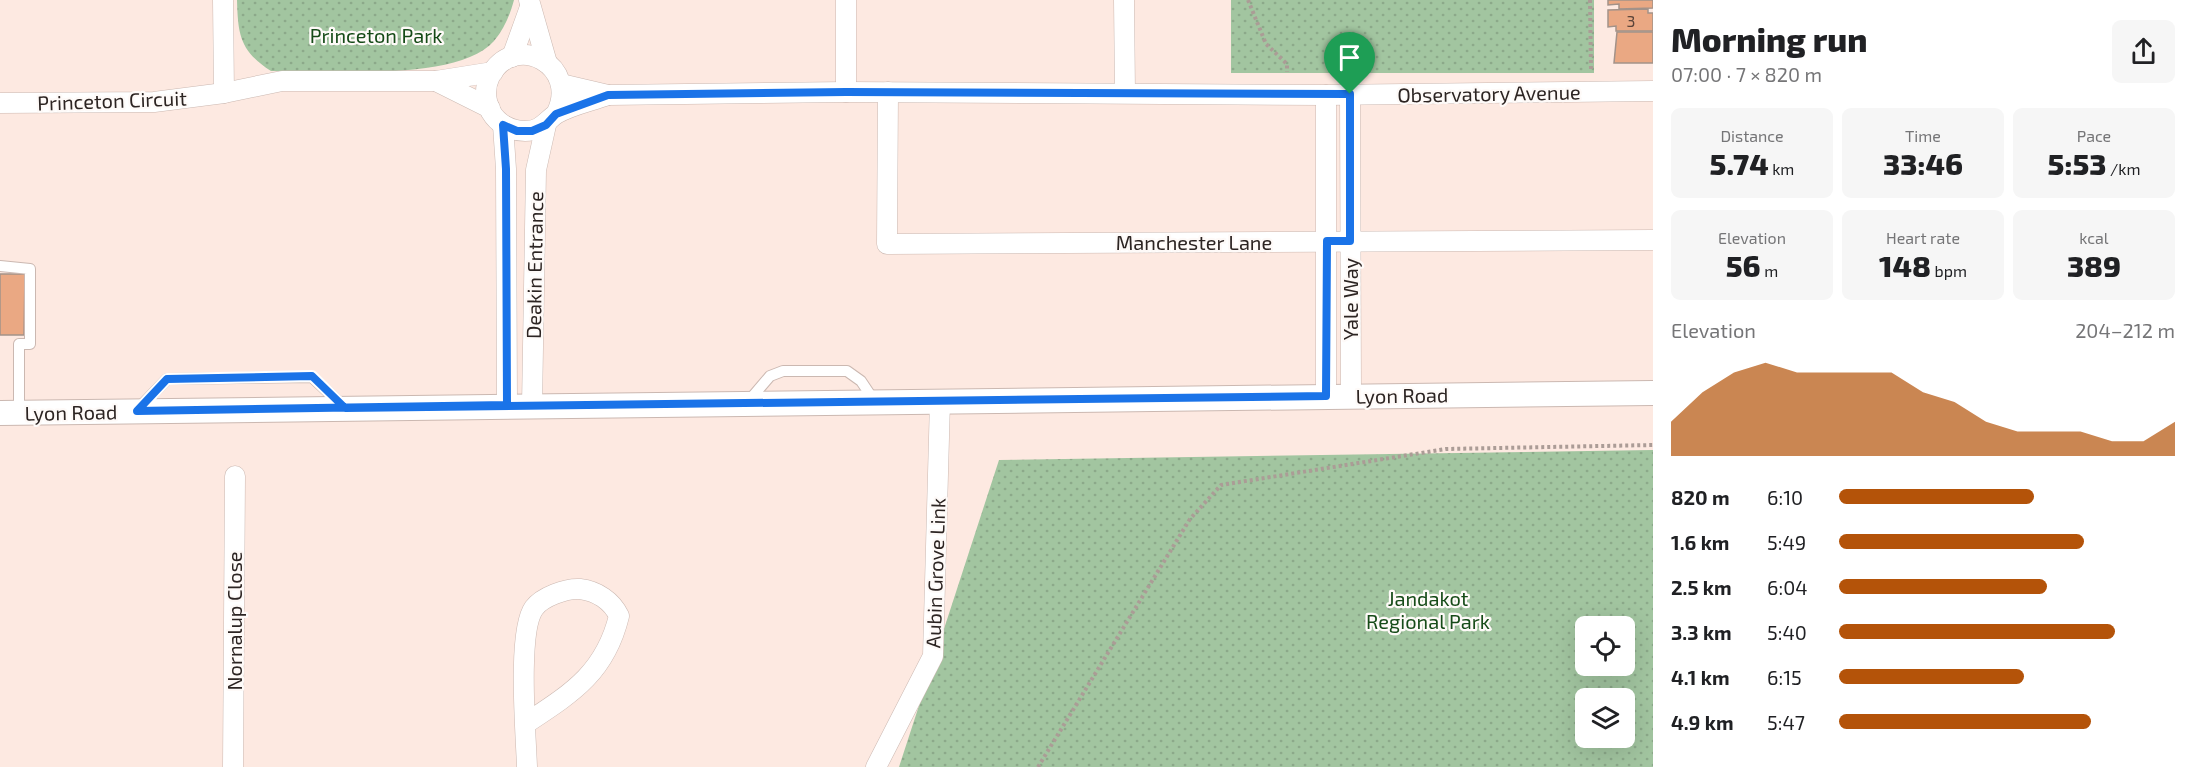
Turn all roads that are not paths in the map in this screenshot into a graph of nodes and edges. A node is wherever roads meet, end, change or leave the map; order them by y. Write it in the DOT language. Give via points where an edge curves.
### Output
graph roads {
  1 [pos="223,0"];
  2 [pos="846,0"];
  3 [pos="1124,0"];
  4 [pos="530,4"];
  5 [pos="512,57"];
  6 [pos="547,63"];
  7 [pos="493,72"];
  8 [pos="436,81"];
  9 [pos="561,84"];
  10 [pos="1653,91"];
  11 [pos="846,92"];
  12 [pos="888,92"];
  13 [pos="1125,92"];
  14 [pos="224,93"];
  15 [pos="1350,94"];
  16 [pos="608,95"];
  17 [pos="1326,95"];
  18 [pos="0,103"];
  19 [pos="489,108"];
  20 [pos="551,120"];
  21 [pos="503,125"];
  22 [pos="1653,240"];
  23 [pos="1327,241"];
  24 [pos="1350,241"];
  25 [pos="0,266"];
  26 [pos="1653,393"];
  27 [pos="1326,396"];
  28 [pos="1351,396"];
  29 [pos="940,401"];
  30 [pos="507,405"];
  31 [pos="532,406"];
  32 [pos="345,408"];
  33 [pos="137,411"];
  34 [pos="9,413"];
  35 [pos="235,476"];
  36 [pos="525,724"];
  37 [pos="233,767"];
  38 [pos="527,767"];
  39 [pos="876,767"];
  1 -- 14 [label="street"];
  2 -- 11 [label="street"];
  3 -- 13 [label="street"];
  4 -- 5 [label="street"];
  4 -- 6 [label="street"];
  5 -- 6 [label="street" via="534,56"];
  5 -- 7 [label="street"];
  6 -- 9 [label="street"];
  7 -- 8 [label="street, Princeton Circuit"];
  7 -- 19 [label="street" via="486,90"];
  8 -- 14 [label="street, Princeton Circuit" via="282,81"];
  8 -- 19 [label="street, Princeton Circuit"];
  9 -- 16 [label="street"];
  9 -- 20 [label="street" via="562,100"];
  10 -- 15 [label="street, Observatory Avenue"];
  11 -- 12 [label="street, Observatory Avenue"];
  11 -- 16 [label="street, Observatory Avenue"];
  12 -- 13 [label="street, Observatory Avenue"];
  12 -- 23 [label="street, Manchester Lane" via="887,244"];
  13 -- 17 [label="street, Observatory Avenue"];
  14 -- 18 [label="street, Princeton Circuit" via="154,102"];
  15 -- 17 [label="street, Observatory Avenue"];
  15 -- 24 [label="street, Yale Way"];
  16 -- 20 [label="street"];
  17 -- 23 [label="street, Yale Way"];
  19 -- 21 [label="street"];
  20 -- 21 [label="street" via="524,131"];
  20 -- 31 [label="street, Deakin Entrance" via="536,170"];
  21 -- 30 [label="street, Deakin Entrance"];
  22 -- 24 [label="street, Manchester Lane"];
  23 -- 24 [label="street, Manchester Lane"];
  23 -- 27 [label="street, Yale Way"];
  24 -- 28 [label="street, Yale Way"];
  25 -- 34 [label="lane" via="30,269 30,344 19,344"];
  26 -- 28 [label="street, Lyon Road"];
  27 -- 28 [label="street, Lyon Road"];
  27 -- 29 [label="street, Lyon Road"];
  29 -- 31 [label="street, Lyon Road"];
  29 -- 39 [label="street, Aubin Grove Link" via="933,656"];
  30 -- 31 [label="street, Lyon Road"];
  30 -- 32 [label="street, Lyon Road"];
  32 -- 33 [label="street, Lyon Road"];
  32 -- 33 [label="lane" via="312,376 167,379"];
  33 -- 34 [label="street, Lyon Road"];
  35 -- 37 [label="street, Nornalup Close"];
  36 -- 36 [label="street" via="526,641 534,608 546,598 579,589 605,599 619,616 613,640 595,670 571,694"];
  36 -- 38 [label="street"];
}
